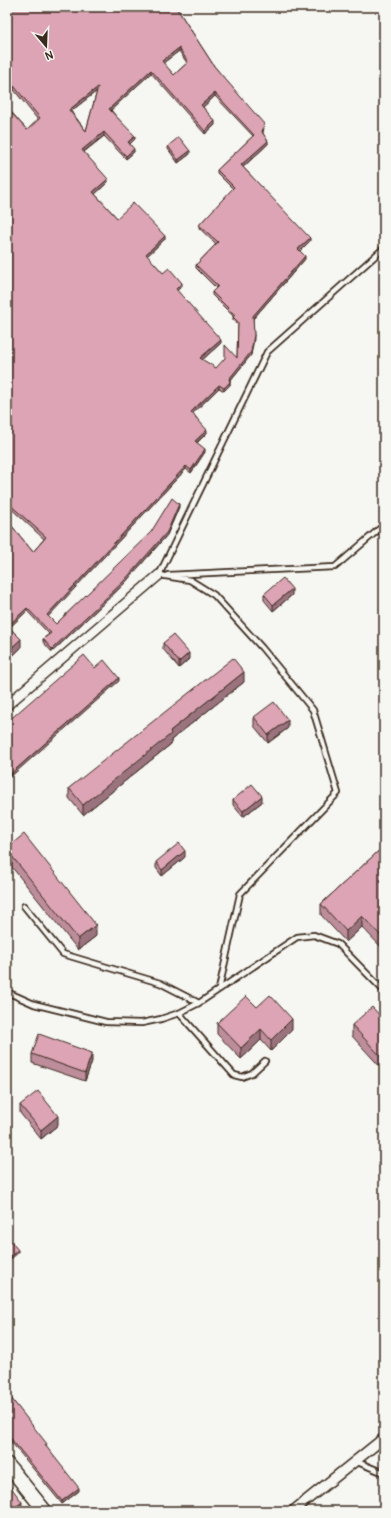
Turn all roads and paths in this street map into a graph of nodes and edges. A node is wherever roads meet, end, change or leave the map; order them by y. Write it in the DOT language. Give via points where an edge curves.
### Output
graph roads {
  1 [pos="384,248"];
  2 [pos="384,525"];
  3 [pos="159,575"];
  4 [pos="7,705"];
  5 [pos="24,906"];
  6 [pos="219,989"];
  7 [pos="384,991"];
  8 [pos="7,992"];
  9 [pos="199,1003"];
  10 [pos="179,1013"];
  11 [pos="265,1061"];
  12 [pos="384,1438"];
  13 [pos="355,1461"];
  14 [pos="7,1464"];
  15 [pos="384,1473"];
  16 [pos="45,1511"];
  17 [pos="293,1511"];
  1 -- 3 [label="lane" via="267,352"];
  2 -- 3 [label="lane" via="336,567"];
  3 -- 4 [label="street"];
  3 -- 6 [label="lane" via="190,580 214,595 313,710 338,793 240,894"];
  5 -- 9 [label="lane" via="63,954 160,983"];
  6 -- 7 [label="lane" via="297,937 314,935 338,944"];
  6 -- 9 [label="lane"];
  8 -- 10 [label="lane" via="34,1004 106,1022 142,1024"];
  9 -- 10 [label="lane"];
  10 -- 11 [label="lane" via="234,1075 242,1077 252,1073"];
  12 -- 13 [label="street"];
  13 -- 15 [label="lane"];
  13 -- 17 [label="street"];
  14 -- 16 [label="street"];
}
